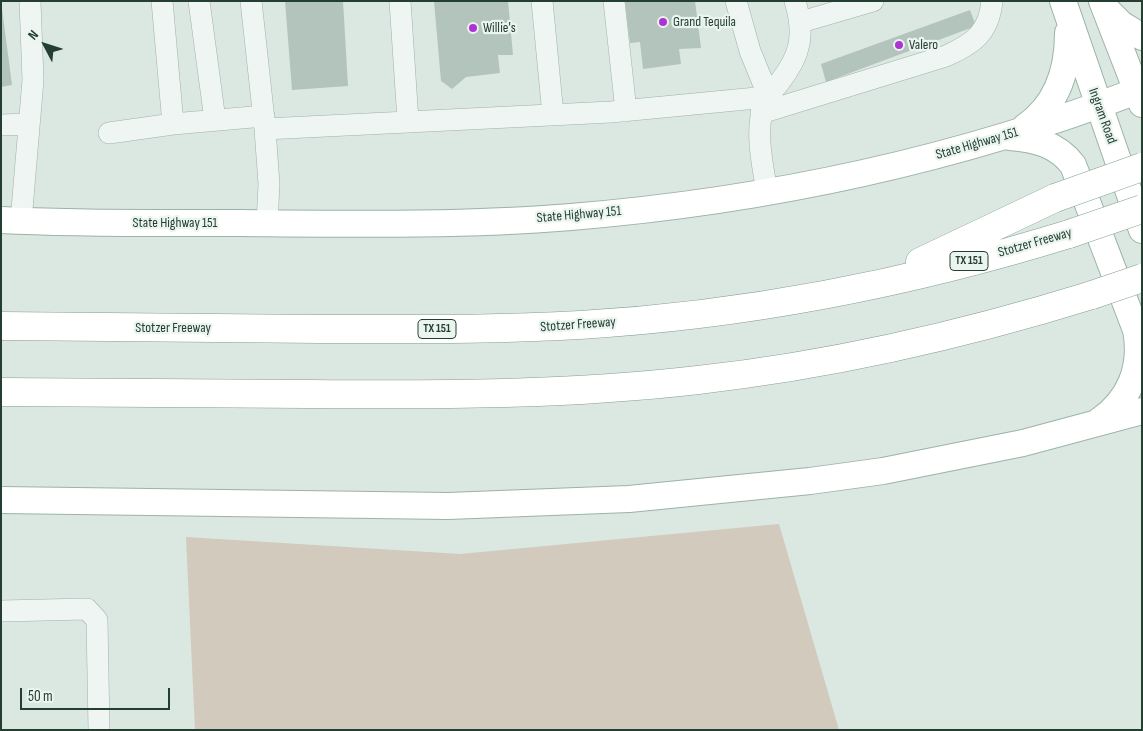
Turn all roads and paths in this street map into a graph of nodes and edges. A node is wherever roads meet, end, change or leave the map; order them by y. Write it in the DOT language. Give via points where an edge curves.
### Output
graph roads {
  1 [pos="30,1"];
  2 [pos="162,1"];
  3 [pos="200,1"];
  4 [pos="250,1"];
  5 [pos="400,1"];
  6 [pos="542,1"];
  7 [pos="614,1"];
  8 [pos="736,1"];
  9 [pos="795,1"];
  10 [pos="873,1"];
  11 [pos="992,1"];
  12 [pos="1103,4"];
  13 [pos="1065,6"];
  14 [pos="801,22"];
  15 [pos="1142,37"];
  16 [pos="1140,95"];
  17 [pos="766,102"];
  18 [pos="1099,106"];
  19 [pos="626,111"];
  20 [pos="553,115"];
  21 [pos="215,120"];
  22 [pos="408,121"];
  23 [pos="264,123"];
  24 [pos="29,124"];
  25 [pos="173,124"];
  26 [pos="1,125"];
  27 [pos="108,134"];
  28 [pos="1007,137"];
  29 [pos="1142,166"];
  30 [pos="767,192"];
  31 [pos="1142,209"];
  32 [pos="11,221"];
  33 [pos="268,224"];
  34 [pos="1142,230"];
  35 [pos="1142,278"];
  36 [pos="869,286"];
  37 [pos="1,326"];
  38 [pos="1,392"];
  39 [pos="1142,411"];
  40 [pos="1142,425"];
  41 [pos="1090,427"];
  42 [pos="1,500"];
  43 [pos="1,611"];
  44 [pos="98,730"];
  1 -- 24 [label="lane" via="33,80"];
  2 -- 25 [label="lane"];
  3 -- 21 [label="lane"];
  4 -- 23 [label="lane"];
  5 -- 22 [label="lane"];
  6 -- 20 [label="lane"];
  7 -- 19 [label="lane"];
  8 -- 17 [label="lane"];
  9 -- 14 [label="lane"];
  10 -- 14 [label="lane"];
  11 -- 17 [label="lane" via="984,28 970,46 946,56"];
  12 -- 15 [label="main road" via="1121,24"];
  12 -- 16 [label="main road"];
  13 -- 18 [label="main road, Ingram Road"];
  13 -- 28 [label="main road" via="1068,58 1059,87 1036,118"];
  14 -- 17 [label="lane" via="801,40 790,68"];
  16 -- 18 [label="main road, State Highway 151"];
  17 -- 19 [label="lane"];
  17 -- 30 [label="lane" via="762,158"];
  18 -- 28 [label="main road, State Highway 151"];
  18 -- 34 [label="main road, Ingram Road"];
  19 -- 20 [label="lane"];
  20 -- 22 [label="lane"];
  21 -- 23 [label="lane"];
  21 -- 25 [label="lane"];
  22 -- 23 [label="lane"];
  23 -- 33 [label="lane" via="269,184"];
  24 -- 26 [label="lane"];
  24 -- 32 [label="lane"];
  25 -- 27 [label="lane"];
  28 -- 30 [label="main road, State Highway 151" via="918,162"];
  28 -- 41 [label="main road" via="1048,144 1073,165 1136,330 1138,350 1133,382 1118,406"];
  29 -- 36 [label="highway, bridge" via="1055,198"];
  30 -- 33 [label="main road, State Highway 151" via="568,217 459,223"];
  31 -- 36 [label="highway, Stotzer Freeway / TX 151, bridge" via="1011,251"];
  32 -- 33 [label="main road, State Highway 151"];
  35 -- 38 [label="highway, bridge" via="987,325 879,351 663,384 554,392 444,395"];
  36 -- 37 [label="highway, Stotzer Freeway / TX 151" via="762,306 691,315 545,327"];
  39 -- 41 [label="main road"];
  40 -- 41 [label="main road"];
  41 -- 42 [label="main road" via="987,452 873,472 630,499 448,506"];
  43 -- 44 [label="lane" via="87,609 97,620"];
}
